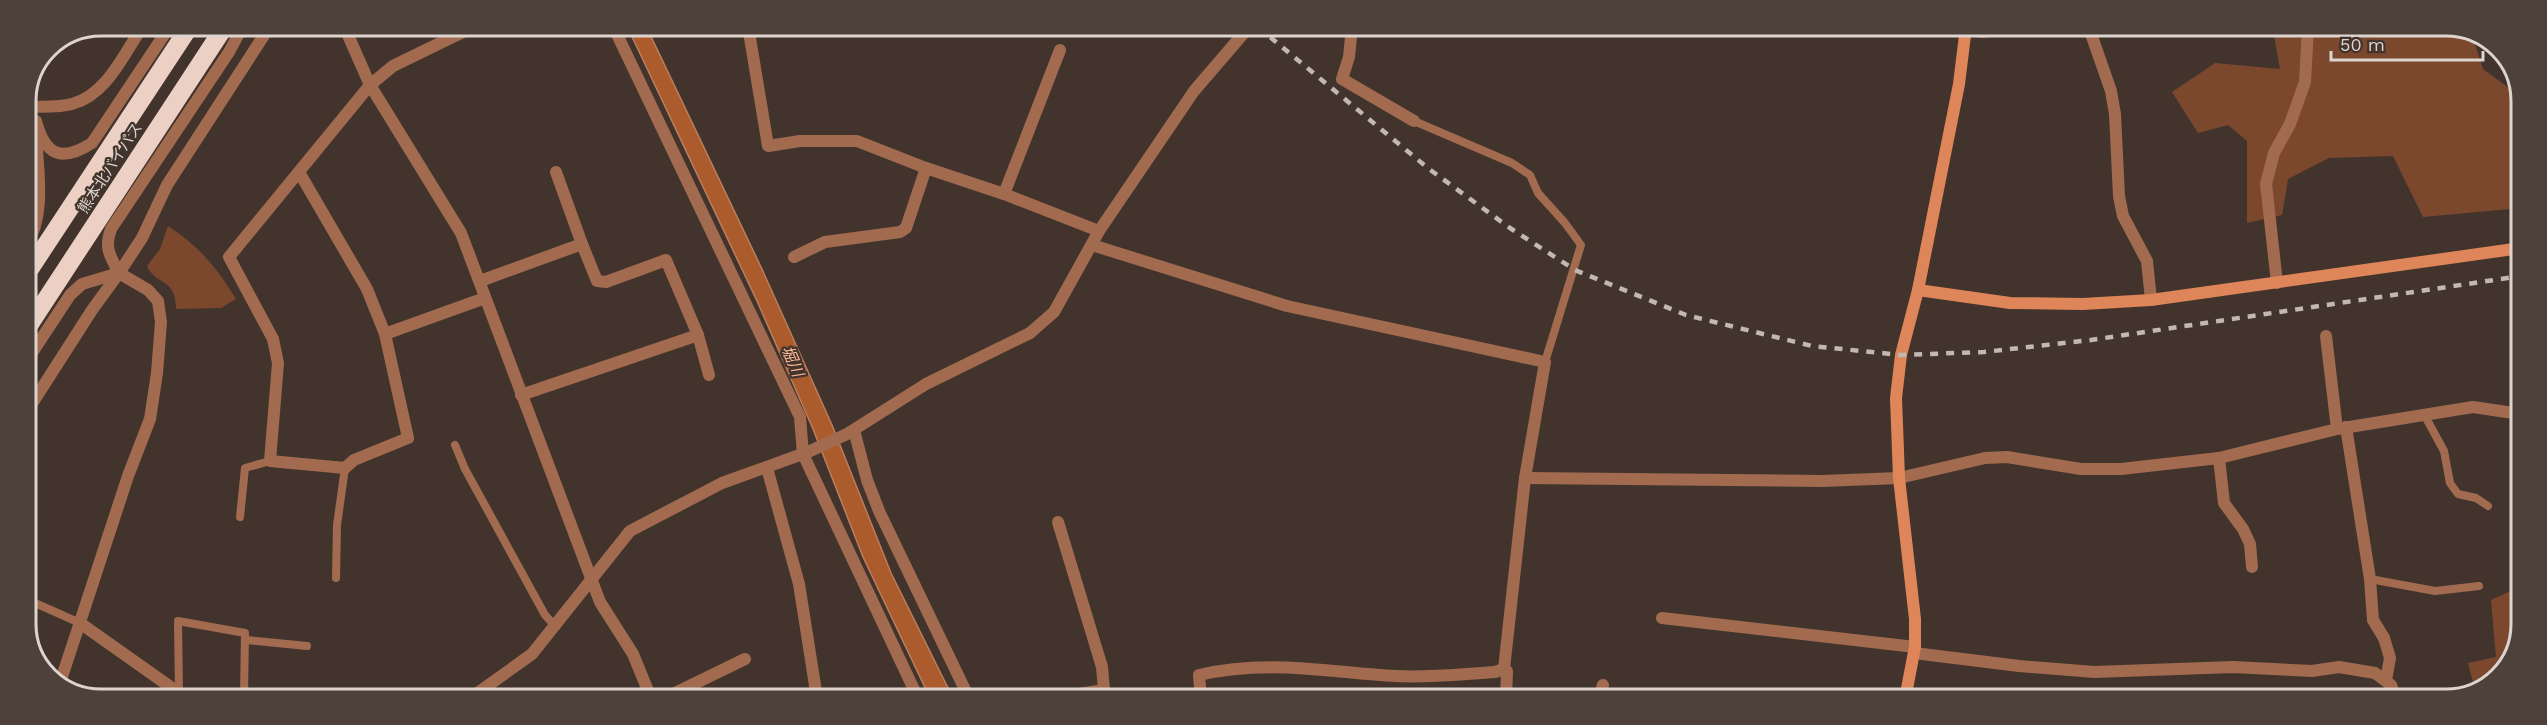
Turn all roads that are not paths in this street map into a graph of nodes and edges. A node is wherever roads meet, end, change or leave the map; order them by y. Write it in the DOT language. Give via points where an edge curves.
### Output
graph roads {
  1 [pos="136,36"];
  2 [pos="163,36"];
  3 [pos="183,36"];
  4 [pos="218,36"];
  5 [pos="238,36"];
  6 [pos="264,36"];
  7 [pos="348,36"];
  8 [pos="454,36"];
  9 [pos="618,36"];
  10 [pos="750,36"];
  11 [pos="1242,36"];
  12 [pos="1351,36"];
  13 [pos="1965,36"];
  14 [pos="2092,36"];
  15 [pos="2308,36"];
  16 [pos="1060,50"];
  17 [pos="370,85"];
  18 [pos="36,107"];
  19 [pos="1414,121"];
  20 [pos="36,122"];
  21 [pos="926,168"];
  22 [pos="299,172"];
  23 [pos="556,172"];
  24 [pos="1004,195"];
  25 [pos="36,224"];
  26 [pos="1099,231"];
  27 [pos="582,244"];
  28 [pos="1092,245"];
  29 [pos="2511,249"];
  30 [pos="794,257"];
  31 [pos="36,260"];
  32 [pos="119,273"];
  33 [pos="480,281"];
  34 [pos="2277,283"];
  35 [pos="1918,290"];
  36 [pos="485,298"];
  37 [pos="2151,300"];
  38 [pos="36,315"];
  39 [pos="385,334"];
  40 [pos="698,335"];
  41 [pos="2326,336"];
  42 [pos="36,347"];
  43 [pos="1545,362"];
  44 [pos="709,375"];
  45 [pos="521,394"];
  46 [pos="36,397"];
  47 [pos="2511,413"];
  48 [pos="2425,416"];
  49 [pos="2342,428"];
  50 [pos="851,432"];
  51 [pos="455,445"];
  52 [pos="806,453"];
  53 [pos="2219,458"];
  54 [pos="270,461"];
  55 [pos="345,468"];
  56 [pos="766,468"];
  57 [pos="1526,478"];
  58 [pos="1899,478"];
  59 [pos="2488,506"];
  60 [pos="240,517"];
  61 [pos="1059,522"];
  62 [pos="2252,567"];
  63 [pos="336,578"];
  64 [pos="2370,579"];
  65 [pos="592,580"];
  66 [pos="2479,586"];
  67 [pos="36,603"];
  68 [pos="1662,618"];
  69 [pos="80,623"];
  70 [pos="556,627"];
  71 [pos="246,640"];
  72 [pos="307,646"];
  73 [pos="1914,650"];
  74 [pos="745,659"];
  75 [pos="1503,669"];
  76 [pos="62,676"];
  77 [pos="2386,680"];
  78 [pos="1603,685"];
  79 [pos="171,689"];
  80 [pos="179,689"];
  81 [pos="244,689"];
  82 [pos="483,689"];
  83 [pos="647,689"];
  84 [pos="683,689"];
  85 [pos="816,689"];
  86 [pos="914,689"];
  87 [pos="965,689"];
  88 [pos="1104,689"];
  89 [pos="1201,689"];
  90 [pos="1506,689"];
  91 [pos="1602,689"];
  92 [pos="1907,689"];
  93 [pos="2392,689"];
  1 -- 18 [label="street" via="104,85 88,99 70,105"];
  2 -- 20 [label="street" via="92,143 66,154 52,151 41,141"];
  3 -- 31 [label="highway, 熊本北バイパス"];
  4 -- 38 [label="highway, 熊本北バイパス"];
  5 -- 32 [label="street" via="111,229 107,250"];
  6 -- 32 [label="street" via="167,185 142,238"];
  7 -- 17 [label="street"];
  8 -- 17 [label="street" via="393,66"];
  9 -- 52 [label="street" via="800,417"];
  10 -- 21 [label="street" via="768,146 800,141 857,141"];
  11 -- 26 [label="street" via="1194,91"];
  12 -- 19 [label="street" via="1342,79"];
  13 -- 35 [label="street"];
  14 -- 37 [label="street" via="2115,114 2123,216 2147,261"];
  15 -- 34 [label="street" via="2305,82 2290,124 2274,153 2266,184"];
  16 -- 24 [label="street"];
  17 -- 22 [label="street"];
  17 -- 33 [label="street" via="461,233"];
  19 -- 43 [label="lane" via="1512,163 1530,175 1538,194 1581,245"];
  20 -- 25 [label="street"];
  21 -- 24 [label="street"];
  21 -- 30 [label="street" via="906,228 825,242"];
  22 -- 39 [label="street" via="368,289"];
  22 -- 54 [label="street" via="229,257 273,339 278,363"];
  23 -- 27 [label="street"];
  24 -- 26 [label="street"];
  26 -- 28 [label="street"];
  27 -- 33 [label="street"];
  27 -- 40 [label="street" via="597,281 606,282 666,260"];
  28 -- 43 [label="street" via="1287,306"];
  28 -- 50 [label="street" via="1054,312 1030,333 926,384"];
  29 -- 34 [label="street"];
  32 -- 42 [label="street" via="81,284"];
  32 -- 46 [label="street"];
  32 -- 69 [label="street" via="148,290 158,301 161,322 157,373 150,418"];
  33 -- 36 [label="street"];
  34 -- 37 [label="street"];
  35 -- 37 [label="street" via="2010,303"];
  35 -- 58 [label="street" via="1901,355 1896,398"];
  36 -- 39 [label="street"];
  36 -- 45 [label="street"];
  39 -- 55 [label="street" via="408,438 354,460"];
  40 -- 44 [label="street"];
  40 -- 45 [label="street"];
  41 -- 49 [label="street"];
  43 -- 57 [label="street"];
  45 -- 65 [label="street"];
  47 -- 48 [label="street" via="2473,407"];
  48 -- 49 [label="street"];
  48 -- 59 [label="lane" via="2444,451 2450,483 2458,494"];
  49 -- 53 [label="street"];
  49 -- 64 [label="street"];
  50 -- 52 [label="street"];
  50 -- 87 [label="street" via="879,511"];
  51 -- 70 [label="lane" via="545,615"];
  52 -- 56 [label="street"];
  52 -- 86 [label="street"];
  53 -- 58 [label="street" via="2081,470 2007,457"];
  53 -- 62 [label="street" via="2224,503 2247,536"];
  54 -- 55 [label="street"];
  54 -- 60 [label="lane" via="245,468"];
  55 -- 63 [label="lane" via="337,525"];
  56 -- 65 [label="street" via="722,483 630,531"];
  56 -- 85 [label="street" via="799,584"];
  57 -- 58 [label="street"];
  57 -- 75 [label="street"];
  58 -- 73 [label="street" via="1915,620"];
  61 -- 88 [label="street" via="1102,667"];
  64 -- 66 [label="lane" via="2434,591"];
  64 -- 77 [label="street" via="2373,620 2390,658"];
  65 -- 70 [label="street"];
  65 -- 83 [label="street" via="600,602 633,654"];
  67 -- 69 [label="lane"];
  68 -- 73 [label="street"];
  69 -- 76 [label="street"];
  69 -- 79 [label="street"];
  70 -- 82 [label="street" via="532,654"];
  71 -- 72 [label="lane"];
  71 -- 80 [label="lane" via="245,633 178,621"];
  71 -- 81 [label="lane"];
  73 -- 77 [label="street" via="2019,666 2094,672 2233,667 2312,671 2339,667 2375,673"];
  73 -- 92 [label="street"];
  74 -- 84 [label="street"];
  75 -- 89 [label="street" via="1398,676 1280,665 1232,668 1199,675"];
  75 -- 90 [label="street" via="1507,671"];
  77 -- 93 [label="street"];
  78 -- 91 [label="street"];
}
